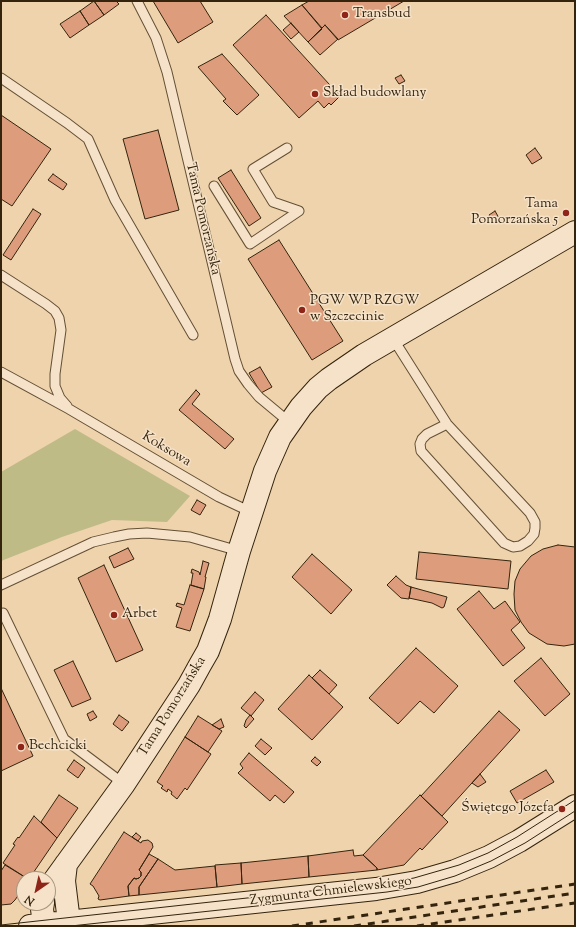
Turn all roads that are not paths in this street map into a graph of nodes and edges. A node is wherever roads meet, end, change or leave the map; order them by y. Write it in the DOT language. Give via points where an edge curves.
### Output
graph roads {
  1 [pos="137,1"];
  2 [pos="1,78"];
  3 [pos="287,148"];
  4 [pos="214,186"];
  5 [pos="575,232"];
  6 [pos="1,275"];
  7 [pos="193,335"];
  8 [pos="392,337"];
  9 [pos="1,372"];
  10 [pos="69,409"];
  11 [pos="290,422"];
  12 [pos="447,424"];
  13 [pos="251,512"];
  14 [pos="239,551"];
  15 [pos="1,585"];
  16 [pos="1,614"];
  17 [pos="124,784"];
  18 [pos="575,806"];
  19 [pos="66,864"];
  20 [pos="56,877"];
  21 [pos="41,911"];
  22 [pos="69,922"];
  23 [pos="37,925"];
  1 -- 11 [label="lane, Tama Pomorzańska" via="150,23 167,72 234,359 255,393"];
  2 -- 7 [label="lane" via="88,139 115,200"];
  3 -- 4 [label="lane" via="253,168 273,202 299,211 250,244"];
  5 -- 8 [label="street, Tama Pomorzańska"];
  6 -- 10 [label="lane" via="46,304 59,318 61,330 55,386"];
  8 -- 11 [label="street, Tama Pomorzańska" via="329,379"];
  8 -- 12 [label="lane"];
  9 -- 10 [label="lane, Koksowa"];
  10 -- 13 [label="lane, Koksowa" via="219,497"];
  11 -- 13 [label="street, Tama Pomorzańska" via="272,455"];
  12 -- 12 [label="lane" via="422,439 422,451 504,543 513,547 528,541 535,528 535,522 530,514"];
  13 -- 14 [label="street, Tama Pomorzańska"];
  14 -- 15 [label="lane" via="190,537 148,533 114,536 93,542"];
  14 -- 17 [label="street, Tama Pomorzańska" via="208,651 189,685"];
  16 -- 17 [label="lane" via="3,613 64,739"];
  17 -- 19 [label="street, Tama Pomorzańska"];
  18 -- 22 [label="street, Zygmunta Chmielewskiego" via="500,852 423,881 376,889"];
  19 -- 20 [label="street, Tama Pomorzańska"];
  19 -- 22 [label="street" via="64,881"];
  21 -- 23 [label="street"];
  22 -- 23 [label="street, Zygmunta Chmielewskiego"];
}
